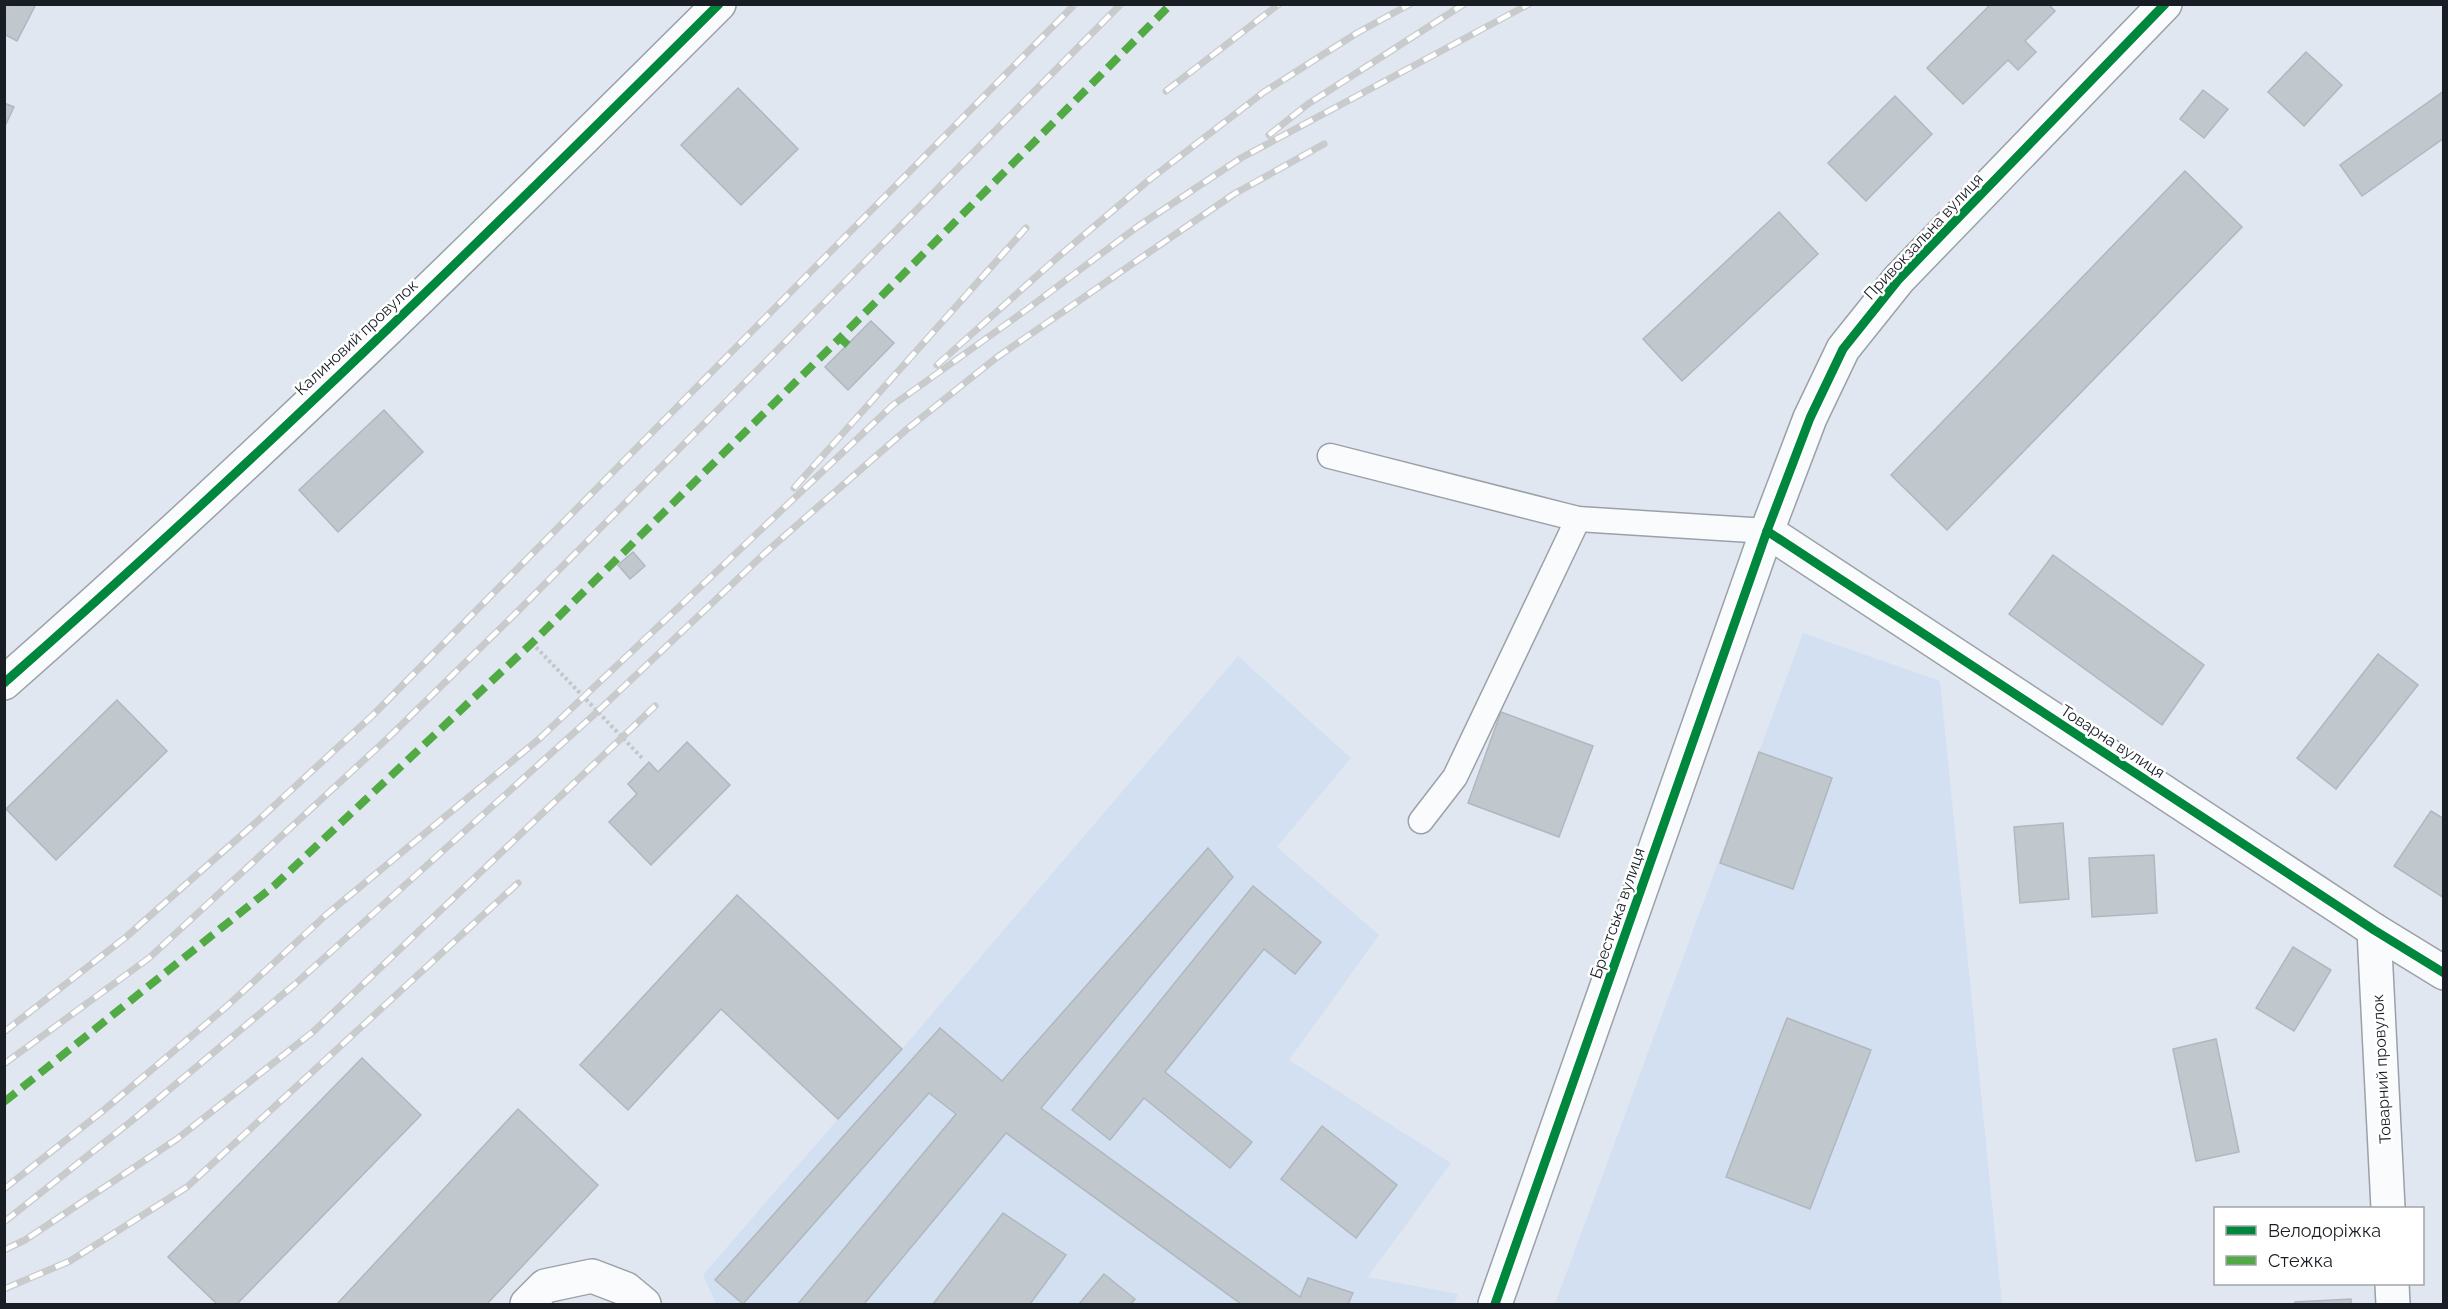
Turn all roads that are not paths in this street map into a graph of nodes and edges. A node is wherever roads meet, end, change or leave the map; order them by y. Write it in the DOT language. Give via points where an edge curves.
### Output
graph roads {
  1 [pos="719,4"];
  2 [pos="2165,4"];
  3 [pos="1330,456"];
  4 [pos="1578,519"];
  5 [pos="1767,531"];
  6 [pos="4,683"];
  7 [pos="1421,821"];
  8 [pos="2374,930"];
  9 [pos="2444,973"];
  10 [pos="2388,1207"];
  11 [pos="2392,1285"];
  12 [pos="527,1305"];
  13 [pos="644,1305"];
  14 [pos="1495,1305"];
  15 [pos="2393,1305"];
  1 -- 6 [label="street, Калиновий провулок" via="483,238 106,594"];
  2 -- 5 [label="street, Привокзальна вулиця" via="1899,279 1844,349 1810,418"];
  3 -- 4 [label="lane"];
  4 -- 5 [label="lane"];
  4 -- 7 [label="lane" via="1455,777"];
  5 -- 8 [label="street, Товарна вулиця"];
  5 -- 14 [label="street, Брестська вулиця"];
  8 -- 9 [label="street, Товарна вулиця"];
  8 -- 10 [label="street, Товарний провулок"];
  11 -- 15 [label="street"];
  12 -- 13 [label="street" via="545,1286 592,1276 626,1289"];
}
